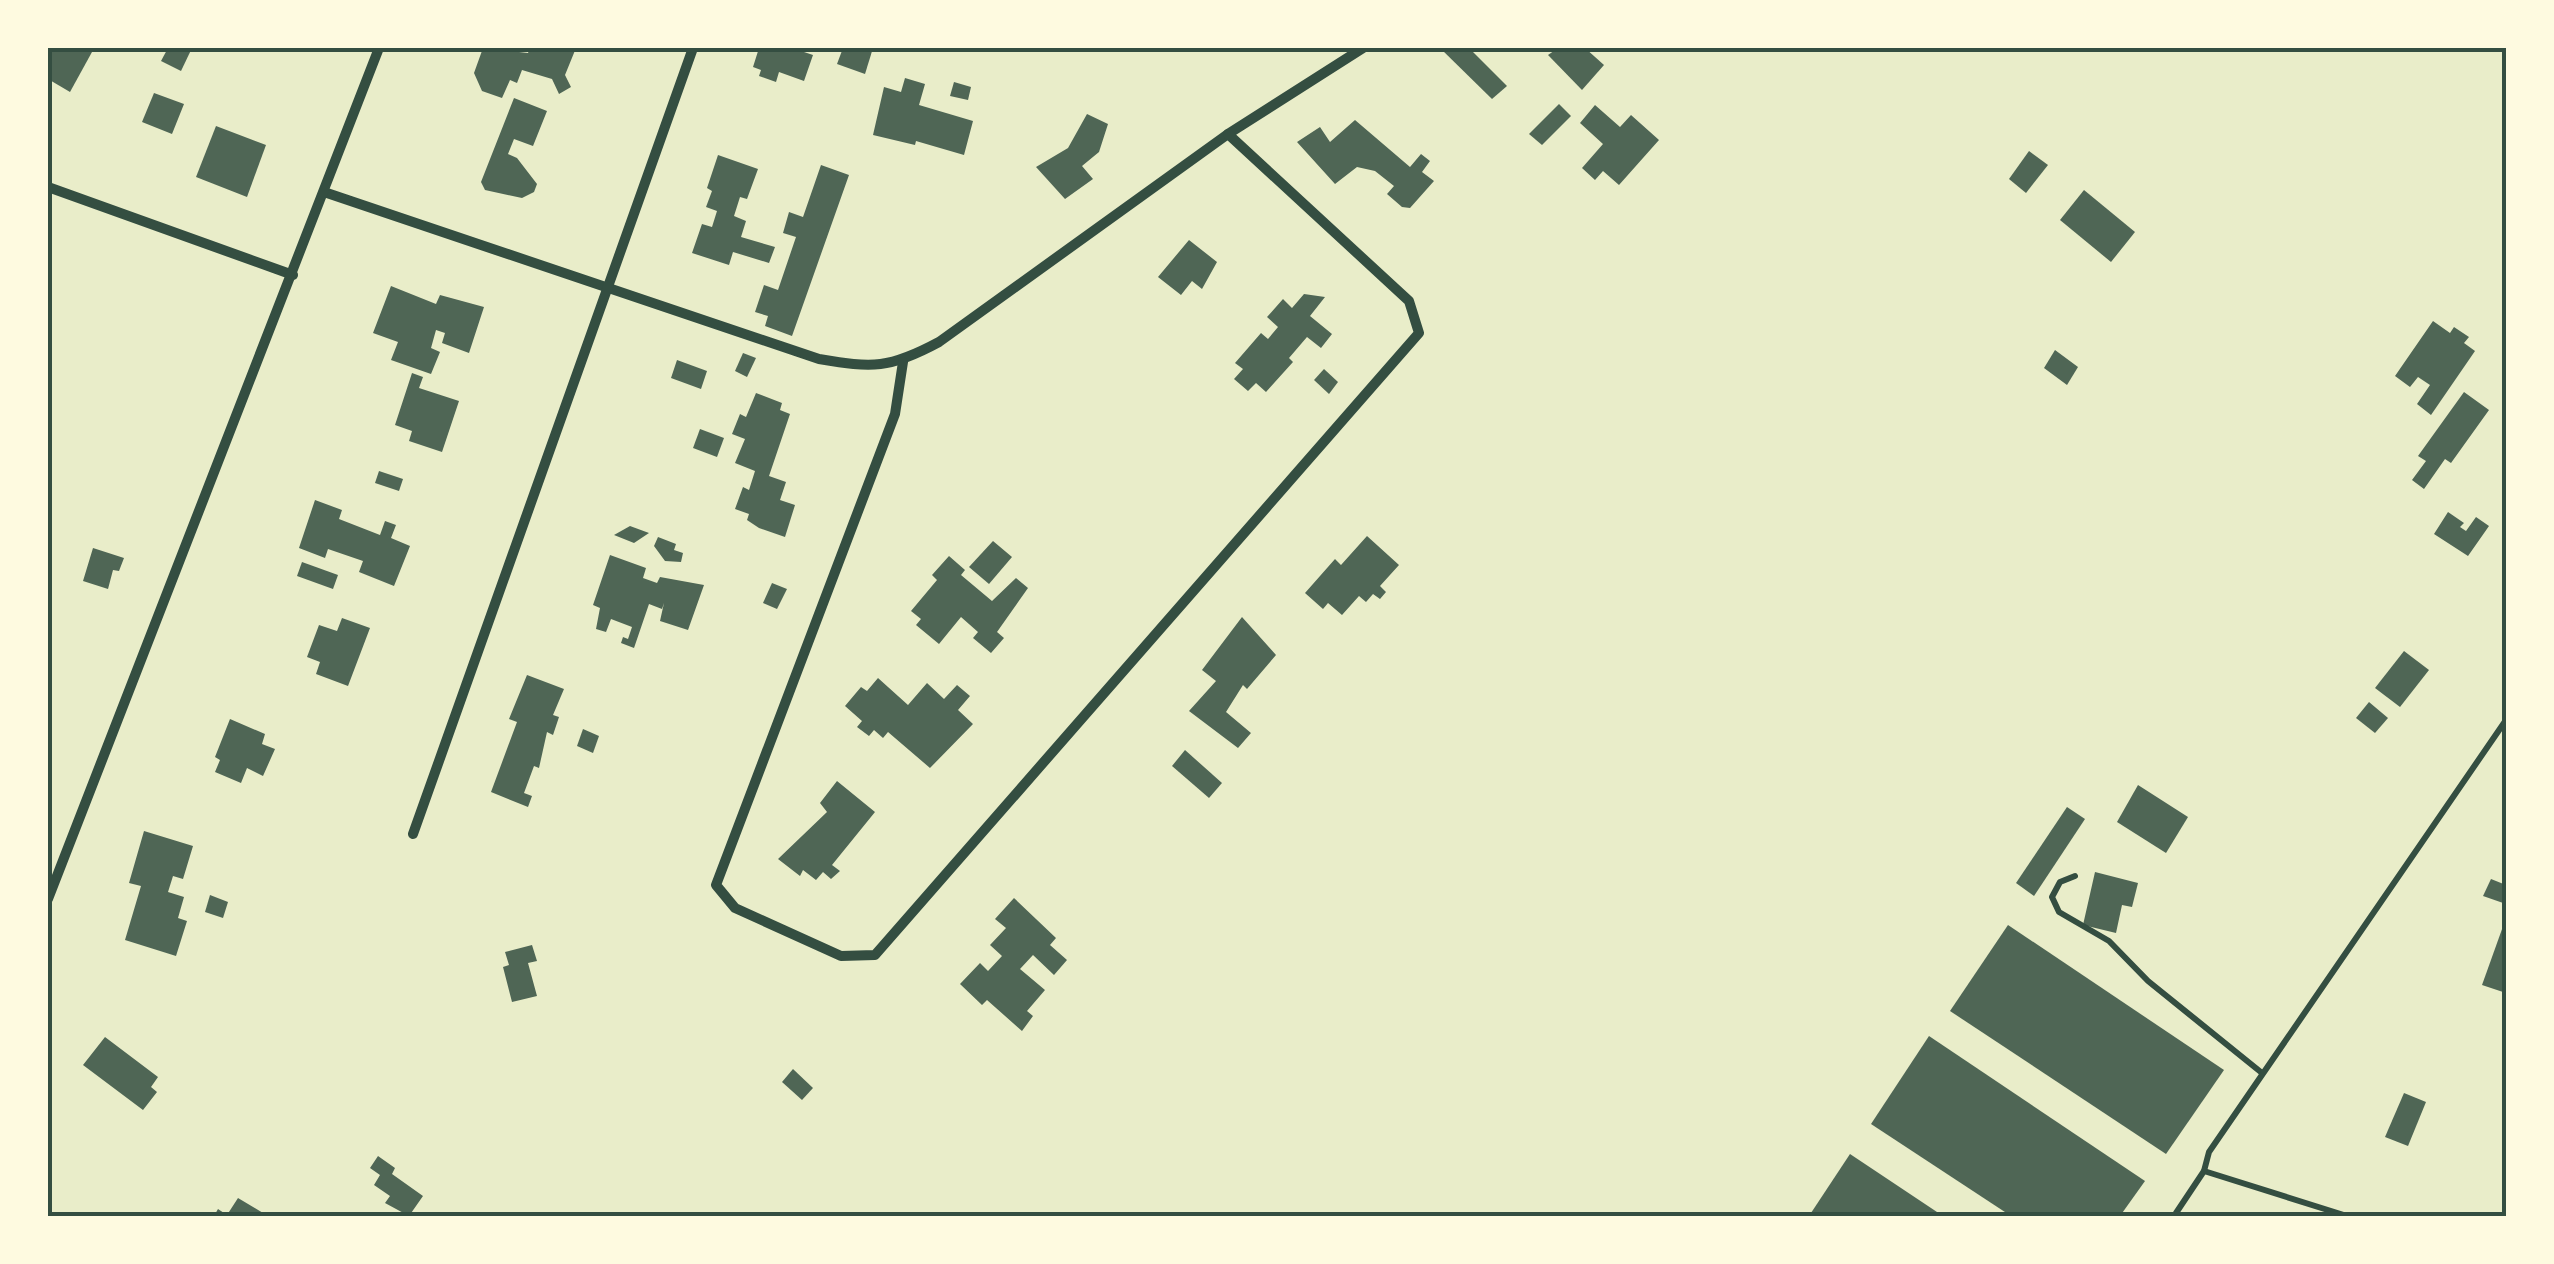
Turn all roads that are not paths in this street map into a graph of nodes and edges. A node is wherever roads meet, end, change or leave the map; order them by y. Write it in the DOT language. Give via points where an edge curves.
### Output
graph roads {
  1 [pos="379,48"];
  2 [pos="693,48"];
  3 [pos="1363,48"];
  4 [pos="1228,134"];
  5 [pos="48,187"];
  6 [pos="324,192"];
  7 [pos="293,275"];
  8 [pos="607,289"];
  9 [pos="903,362"];
  10 [pos="2506,720"];
  11 [pos="414,834"];
  12 [pos="2076,876"];
  13 [pos="48,900"];
  14 [pos="2262,1073"];
  15 [pos="2204,1171"];
  16 [pos="2176,1213"];
  17 [pos="2347,1216"];
  1 -- 6 [label="street"];
  2 -- 8 [label="street"];
  3 -- 4 [label="street"];
  4 -- 9 [label="street"];
  4 -- 9 [label="street" via="1409,300 1419,333 875,955 841,956 735,908 716,885 895,414"];
  5 -- 7 [label="street"];
  6 -- 7 [label="street"];
  6 -- 8 [label="street"];
  7 -- 13 [label="street"];
  8 -- 9 [label="street" via="818,359 874,369"];
  8 -- 11 [label="street"];
  10 -- 14 [label="lane"];
  12 -- 14 [label="lane" via="2060,882 2052,897 2059,912 2110,942"];
  14 -- 15 [label="lane" via="2209,1152"];
  15 -- 16 [label="lane"];
  15 -- 17 [label="lane"];
}
